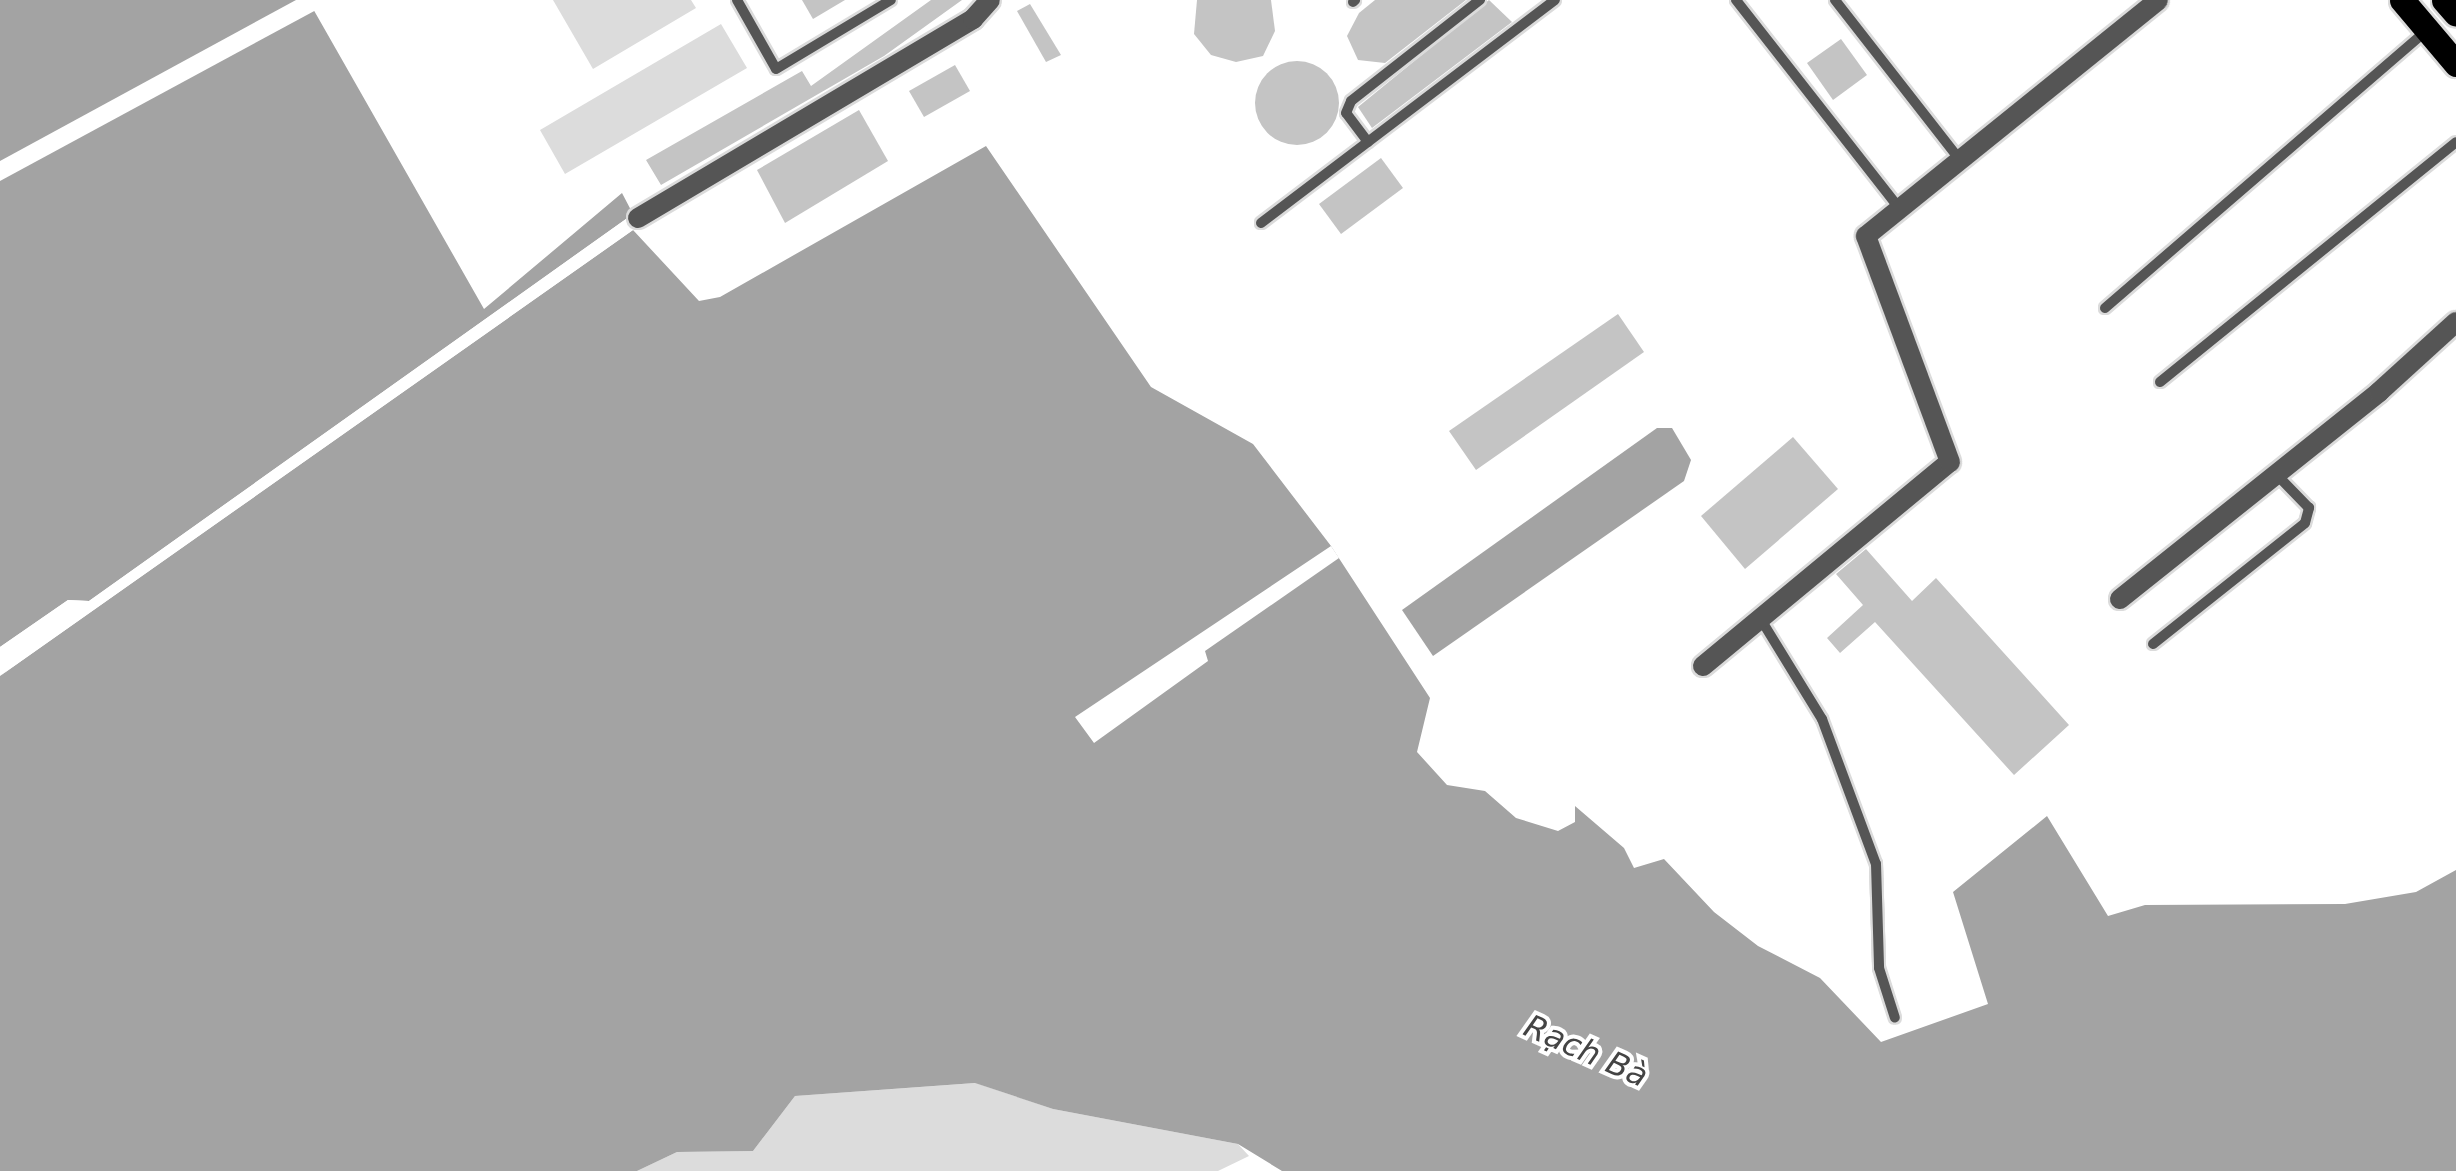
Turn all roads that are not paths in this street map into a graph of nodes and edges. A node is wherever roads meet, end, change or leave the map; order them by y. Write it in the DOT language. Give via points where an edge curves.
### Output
graph roads {
  1 [pos="737,0"];
  2 [pos="891,0"];
  3 [pos="990,0"];
  4 [pos="1480,0"];
  5 [pos="1527,0"];
  6 [pos="1555,0"];
  7 [pos="1736,0"];
  8 [pos="1836,0"];
  9 [pos="2158,0"];
  10 [pos="2402,0"];
  11 [pos="2444,0"];
  12 [pos="1537,14"];
  13 [pos="2456,14"];
  14 [pos="2428,30"];
  15 [pos="2456,64"];
  16 [pos="1368,142"];
  17 [pos="2456,142"];
  18 [pos="1960,160"];
  19 [pos="1900,208"];
  20 [pos="638,218"];
  21 [pos="1261,223"];
  22 [pos="2106,308"];
  23 [pos="2456,322"];
  24 [pos="2160,382"];
  25 [pos="2276,474"];
  26 [pos="2120,600"];
  27 [pos="1760,617"];
  28 [pos="2153,644"];
  29 [pos="1703,666"];
  30 [pos="1895,1018"];
  1 -- 2 [label="lane" via="776,69"];
  3 -- 20 [label="street" via="973,19"];
  4 -- 16 [label="lane" via="1351,101 1346,113"];
  5 -- 12 [label="lane"];
  6 -- 12 [label="lane"];
  7 -- 19 [label="lane"];
  8 -- 18 [label="lane"];
  9 -- 18 [label="street"];
  10 -- 14 [label="main road"];
  11 -- 13 [label="main road"];
  12 -- 16 [label="lane"];
  14 -- 15 [label="main road"];
  14 -- 22 [label="lane"];
  16 -- 21 [label="lane"];
  17 -- 24 [label="lane"];
  18 -- 19 [label="street"];
  19 -- 27 [label="street" via="1866,236 1950,462"];
  23 -- 25 [label="street"];
  25 -- 26 [label="street"];
  25 -- 28 [label="lane" via="2309,508 2305,523"];
  27 -- 29 [label="street"];
  27 -- 30 [label="lane" via="1822,719 1876,864 1879,968"];
}
